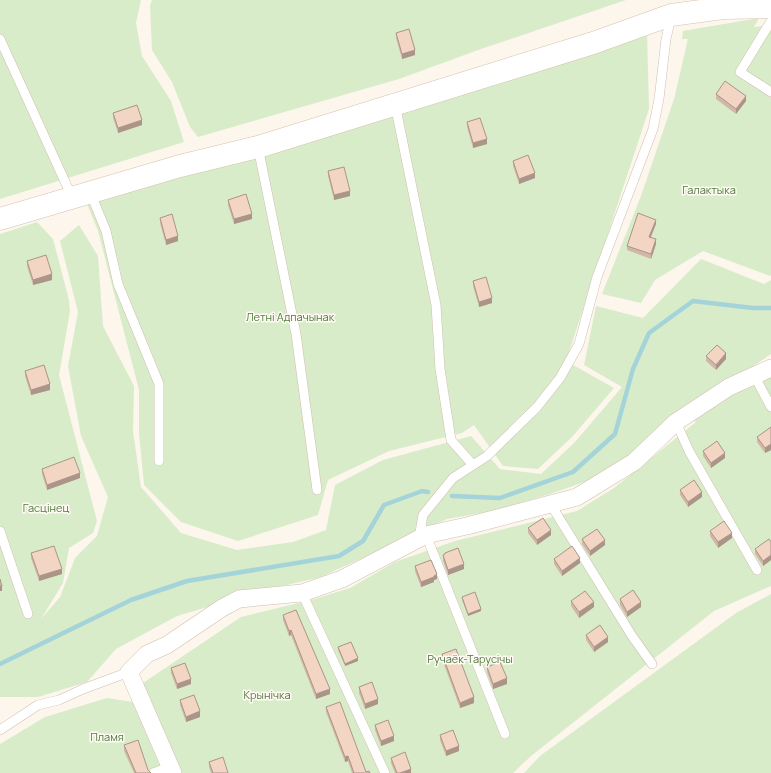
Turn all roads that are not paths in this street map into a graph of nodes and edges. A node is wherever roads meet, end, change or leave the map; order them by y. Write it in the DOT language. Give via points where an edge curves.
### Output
graph roads {
  1 [pos="771,7"];
  2 [pos="673,8"];
  3 [pos="771,21"];
  4 [pos="0,39"];
  5 [pos="771,92"];
  6 [pos="395,104"];
  7 [pos="258,147"];
  8 [pos="81,194"];
  9 [pos="0,219"];
  10 [pos="771,368"];
  11 [pos="754,376"];
  12 [pos="771,407"];
  13 [pos="676,422"];
  14 [pos="159,461"];
  15 [pos="473,465"];
  16 [pos="317,490"];
  17 [pos="551,505"];
  18 [pos="0,531"];
  19 [pos="422,536"];
  20 [pos="757,570"];
  21 [pos="302,593"];
  22 [pos="28,614"];
  23 [pos="652,664"];
  24 [pos="129,672"];
  25 [pos="0,730"];
  26 [pos="505,734"];
  27 [pos="171,770"];
  28 [pos="153,773"];
  29 [pos="385,773"];
  1 -- 2 [label="street"];
  2 -- 6 [label="street" via="593,43"];
  2 -- 15 [label="lane" via="653,129 597,277 579,344 560,378 537,407 487,456"];
  3 -- 5 [label="lane" via="740,72"];
  4 -- 8 [label="lane"];
  6 -- 7 [label="street"];
  6 -- 15 [label="lane" via="436,305 440,369 451,440"];
  7 -- 8 [label="street"];
  7 -- 16 [label="lane" via="296,334"];
  8 -- 9 [label="street"];
  8 -- 14 [label="lane" via="106,231 118,284 159,384"];
  10 -- 11 [label="street"];
  11 -- 12 [label="lane"];
  11 -- 13 [label="street"];
  13 -- 17 [label="street" via="634,462 610,479 577,497"];
  13 -- 20 [label="lane" via="689,451"];
  15 -- 19 [label="lane" via="453,478 424,515"];
  17 -- 19 [label="street"];
  17 -- 23 [label="lane"];
  18 -- 22 [label="lane"];
  19 -- 21 [label="street" via="342,579"];
  19 -- 26 [label="lane"];
  21 -- 24 [label="street" via="239,599 167,645 146,654"];
  21 -- 29 [label="lane"];
  24 -- 25 [label="lane" via="59,700 38,705"];
  24 -- 27 [label="street"];
  27 -- 28 [label="lane"];
}
